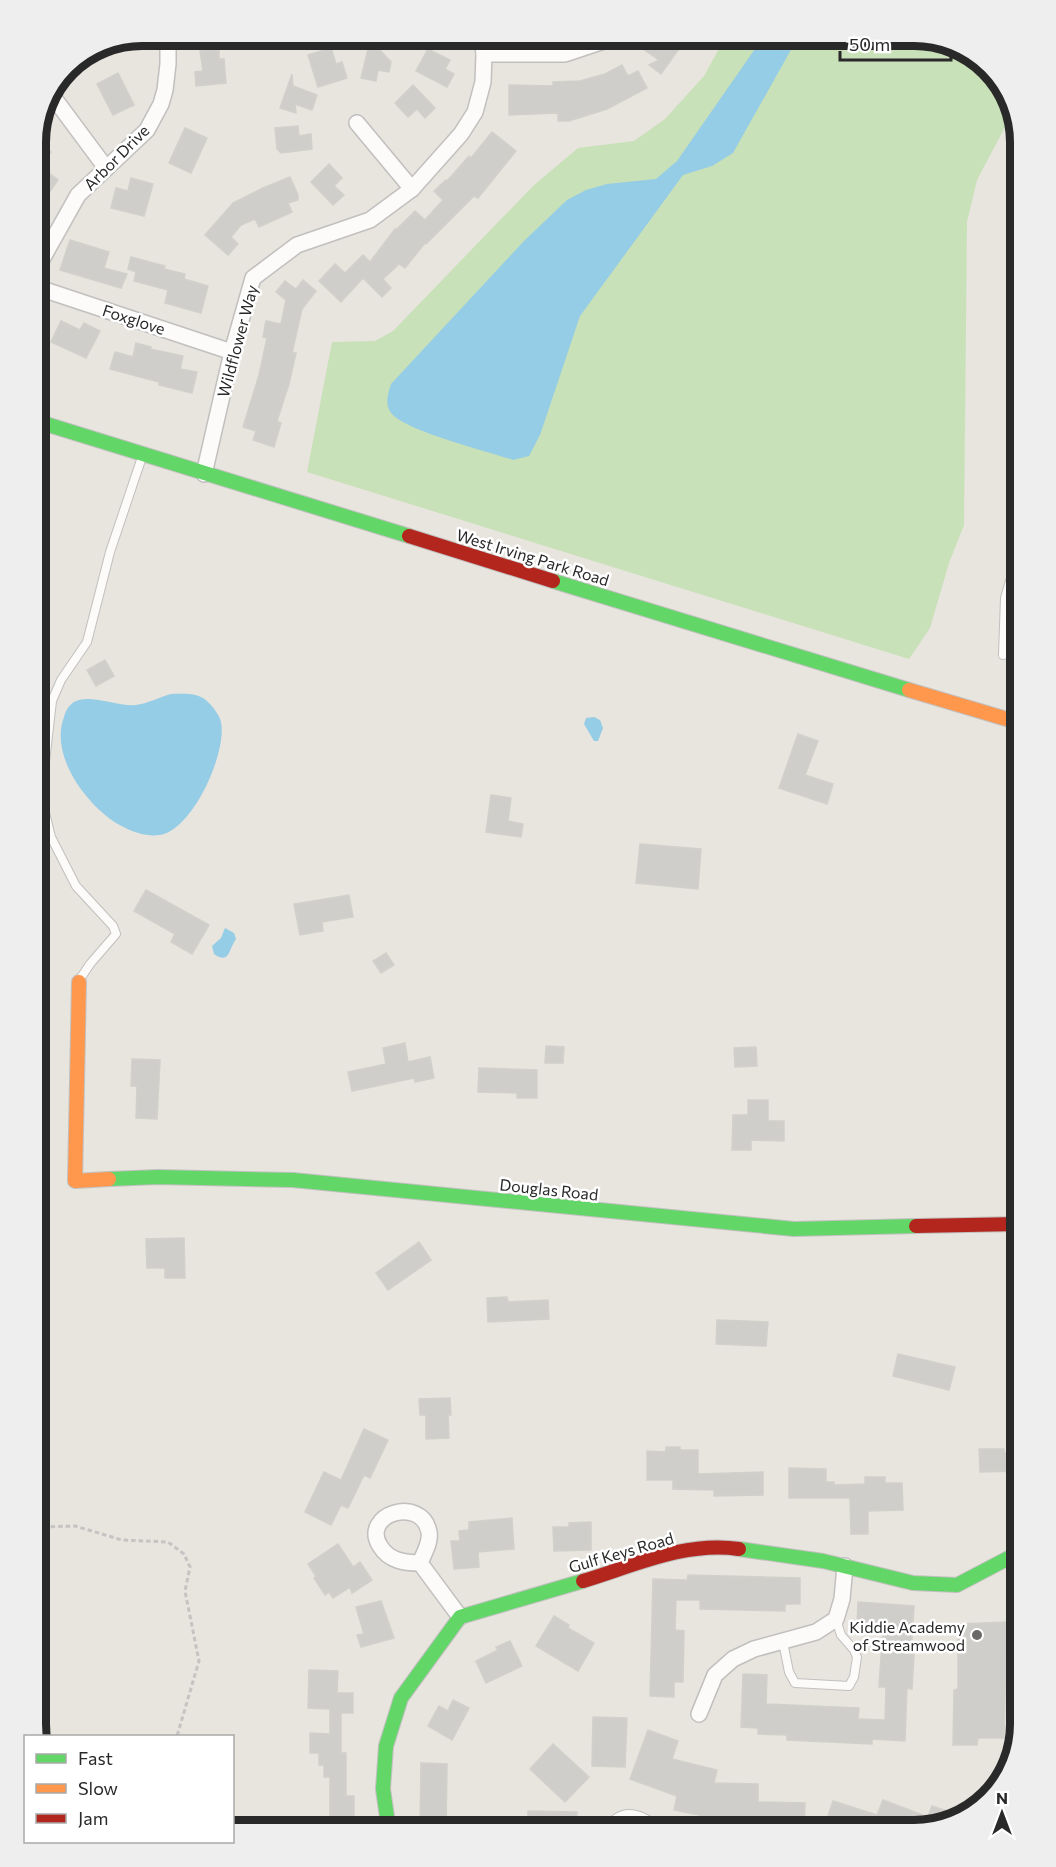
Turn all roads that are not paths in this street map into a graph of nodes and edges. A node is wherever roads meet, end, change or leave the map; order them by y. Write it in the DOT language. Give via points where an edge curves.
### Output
graph roads {
  1 [pos="168,46"];
  2 [pos="483,46"];
  3 [pos="587,47"];
  4 [pos="484,54"];
  5 [pos="56,100"];
  6 [pos="357,123"];
  7 [pos="106,168"];
  8 [pos="412,189"];
  9 [pos="47,250"];
  10 [pos="47,291"];
  11 [pos="231,352"];
  12 [pos="47,424"];
  13 [pos="143,455"];
  14 [pos="204,474"];
  15 [pos="1010,581"];
  16 [pos="1003,655"];
  17 [pos="1010,720"];
  18 [pos="47,738"];
  19 [pos="47,819"];
  20 [pos="79,982"];
  21 [pos="1010,1224"];
  22 [pos="1010,1557"];
  23 [pos="420,1563"];
  24 [pos="845,1566"];
  25 [pos="460,1617"];
  26 [pos="836,1619"];
  27 [pos="783,1641"];
  28 [pos="699,1714"];
  29 [pos="387,1820"];
  30 [pos="614,1820"];
  31 [pos="648,1820"];
  1 -- 7 [label="street, Arbor Drive" via="161,104 147,130"];
  2 -- 4 [label="street, Wildflower Way"];
  3 -- 4 [label="street" via="565,54"];
  4 -- 8 [label="street, Wildflower Way" via="483,82 475,112 461,134"];
  5 -- 7 [label="street"];
  6 -- 8 [label="street"];
  7 -- 9 [label="street, Arbor Drive" via="78,195"];
  8 -- 11 [label="street, Wildflower Way" via="370,220 297,245 253,278"];
  10 -- 11 [label="street, Foxglove"];
  11 -- 14 [label="street, Wildflower Way"];
  12 -- 13 [label="street, West Irving Park Road"];
  13 -- 14 [label="street, West Irving Park Road"];
  13 -- 18 [label="lane" via="106,563 87,642 52,701"];
  14 -- 17 [label="street, West Irving Park Road"];
  15 -- 16 [label="lane" via="1005,597"];
  19 -- 20 [label="lane" via="51,837 76,886 116,934 82,973"];
  20 -- 21 [label="street, Douglas Road" via="75,1181 158,1177 293,1180 794,1229"];
  22 -- 24 [label="street, Gulf Keys Road" via="957,1585 913,1583"];
  23 -- 25 [label="street"];
  24 -- 25 [label="street, Gulf Keys Road" via="720,1546 667,1553"];
  24 -- 26 [label="street"];
  25 -- 29 [label="street" via="401,1698 386,1746 383,1789"];
  26 -- 27 [label="street" via="816,1632"];
  26 -- 27 [label="lane" via="841,1635 857,1657 849,1686 795,1683"];
  27 -- 28 [label="street" via="733,1659 715,1675"];
  30 -- 31 [label="lane" via="637,1814"];
}
